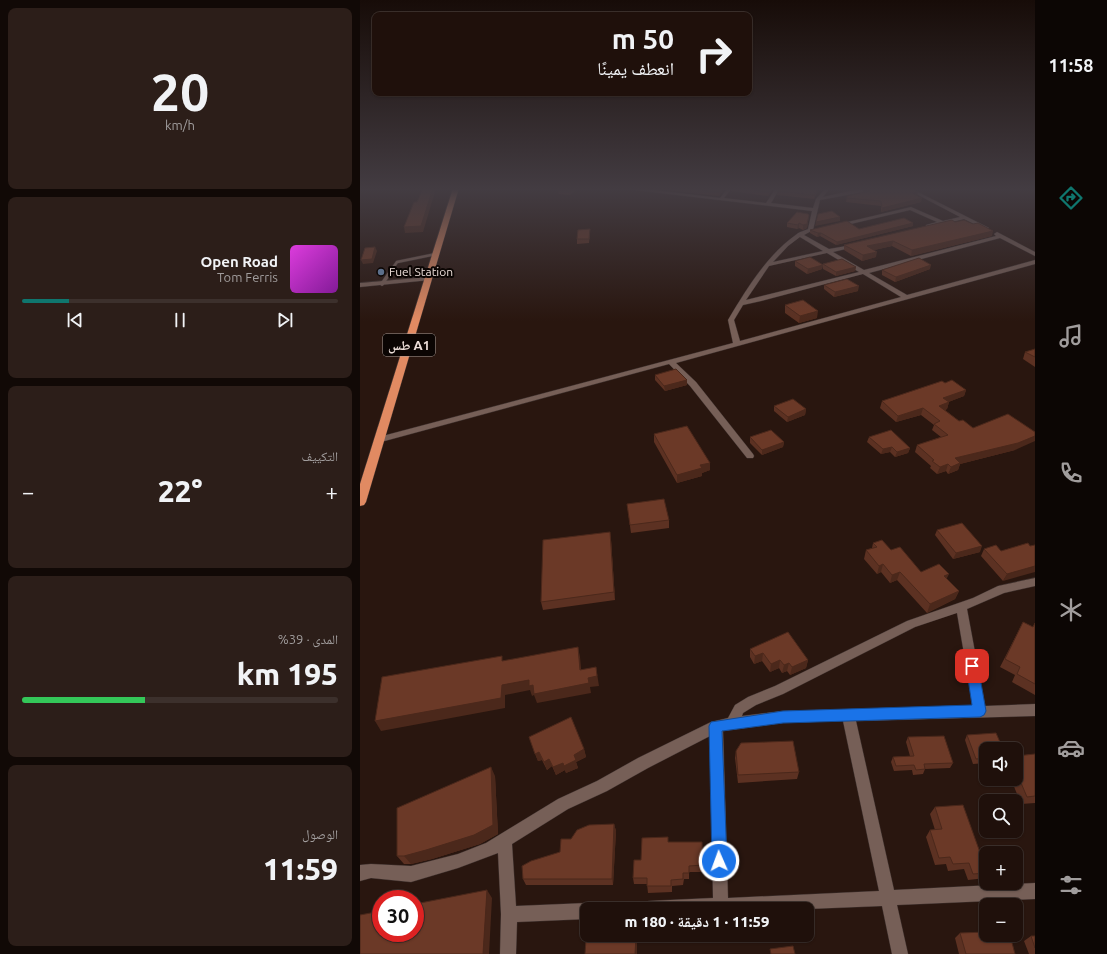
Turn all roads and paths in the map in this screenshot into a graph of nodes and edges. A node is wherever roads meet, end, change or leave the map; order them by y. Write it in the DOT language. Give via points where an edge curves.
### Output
graph roads {
  1 [pos="443,233"];
  2 [pos="804,233"];
  3 [pos="995,233"];
  4 [pos="799,234"];
  5 [pos="1002,236"];
  6 [pos="865,243"];
  7 [pos="828,251"];
  8 [pos="436,254"];
  9 [pos="1035,254"];
  10 [pos="1035,262"];
  11 [pos="768,265"];
  12 [pos="863,272"];
  13 [pos="428,279"];
  14 [pos="382,284"];
  15 [pos="360,285"];
  16 [pos="905,298"];
  17 [pos="741,303"];
  18 [pos="737,344"];
  19 [pos="671,362"];
  20 [pos="378,440"];
  21 [pos="750,456"];
  22 [pos="360,502"];
  23 [pos="1035,582"];
  24 [pos="961,607"];
  25 [pos="1035,710"];
  26 [pos="980,711"];
  27 [pos="848,716"];
  28 [pos="732,724"];
  29 [pos="716,726"];
  30 [pos="504,840"];
  31 [pos="360,873"];
  32 [pos="1035,892"];
  33 [pos="887,898"];
  34 [pos="721,902"];
  35 [pos="813,902"];
  36 [pos="580,911"];
  37 [pos="509,914"];
  38 [pos="508,954"];
  39 [pos="900,954"];
  1 -- 8 [label="highway, طس A1"];
  2 -- 4 [label="street"];
  3 -- 5 [label="street"];
  4 -- 7 [label="street"];
  4 -- 11 [label="street"];
  5 -- 9 [label="street"];
  5 -- 12 [label="street"];
  6 -- 7 [label="street"];
  7 -- 11 [label="street"];
  7 -- 12 [label="street"];
  8 -- 13 [label="highway, طس A1"];
  8 -- 14 [label="lane" via="397,262"];
  10 -- 16 [label="street"];
  11 -- 17 [label="street"];
  12 -- 16 [label="street"];
  12 -- 17 [label="street"];
  13 -- 14 [label="street"];
  13 -- 20 [label="highway, طس A1"];
  14 -- 15 [label="street"];
  16 -- 18 [label="street"];
  17 -- 18 [label="street" via="731,320"];
  18 -- 19 [label="street"];
  19 -- 20 [label="street"];
  19 -- 21 [label="street" via="693,384"];
  20 -- 22 [label="highway, طس A1"];
  23 -- 24 [label="street" via="1002,589"];
  24 -- 26 [label="street"];
  24 -- 28 [label="street" via="911,624 752,701 738,709"];
  25 -- 26 [label="street"];
  26 -- 27 [label="street"];
  27 -- 28 [label="street" via="783,717"];
  27 -- 33 [label="street"];
  28 -- 29 [label="street"];
  29 -- 30 [label="street" via="578,796"];
  29 -- 34 [label="street"];
  30 -- 31 [label="street" via="490,849 458,861 411,874 372,871"];
  30 -- 37 [label="street"];
  32 -- 33 [label="street"];
  33 -- 35 [label="street"];
  33 -- 39 [label="street"];
  36 -- 37 [label="street"];
  37 -- 38 [label="street"];
}
